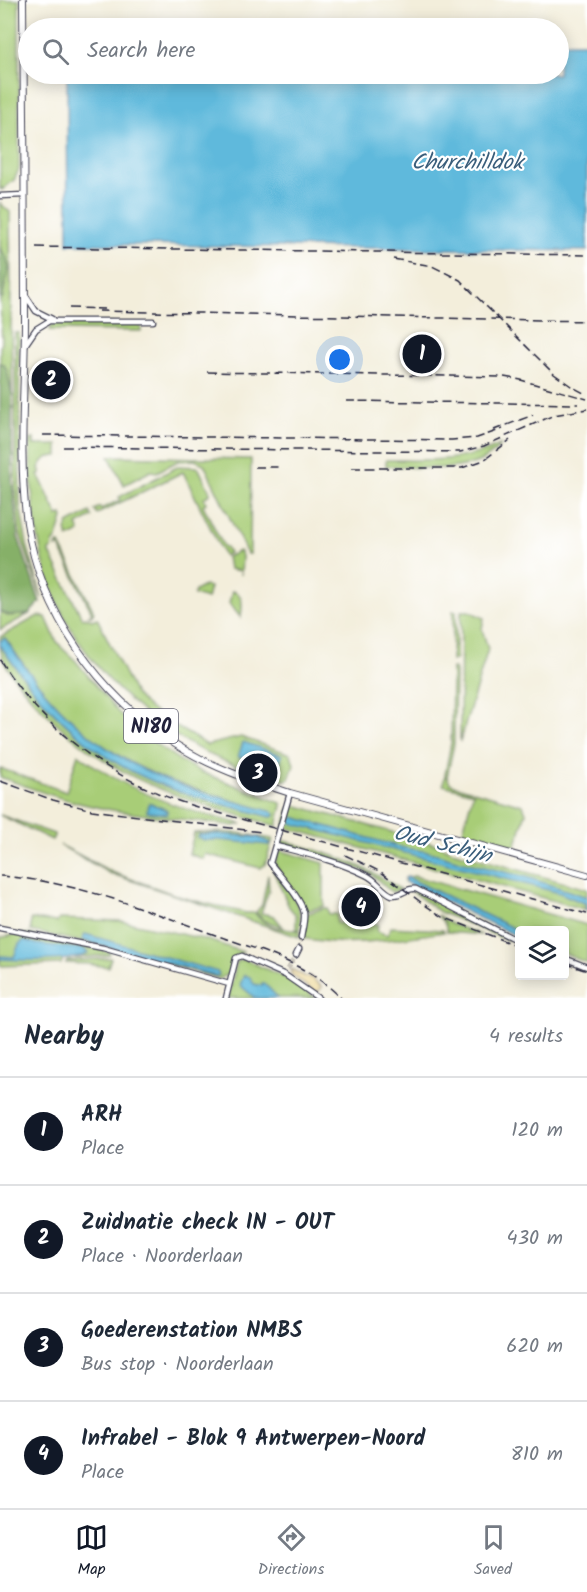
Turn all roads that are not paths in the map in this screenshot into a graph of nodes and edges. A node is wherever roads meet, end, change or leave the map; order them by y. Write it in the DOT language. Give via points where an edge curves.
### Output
graph roads {
  1 [pos="23,0"];
  2 [pos="23,18"];
  3 [pos="23,84"];
  4 [pos="24,195"];
  5 [pos="0,196"];
  6 [pos="25,295"];
  7 [pos="58,320"];
  8 [pos="153,321"];
  9 [pos="25,345"];
  10 [pos="290,793"];
  11 [pos="276,846"];
  12 [pos="587,875"];
  13 [pos="0,928"];
  14 [pos="301,938"];
  15 [pos="515,940"];
  16 [pos="299,949"];
  17 [pos="296,955"];
  18 [pos="569,960"];
  19 [pos="587,967"];
  20 [pos="288,969"];
  21 [pos="285,975"];
  22 [pos="229,984"];
  23 [pos="225,998"];
  24 [pos="318,998"];
  1 -- 2 [label="main road, N180"];
  3 -- 4 [label="main road, N180"];
  4 -- 5 [label="street"];
  4 -- 6 [label="main road, N180"];
  6 -- 7 [label="street" via="36,311"];
  6 -- 9 [label="main road, N180"];
  7 -- 8 [label="street"];
  7 -- 9 [label="street" via="42,324"];
  9 -- 10 [label="main road, N180" via="23,478 28,525 40,575 63,627 95,672 155,729 222,769"];
  10 -- 11 [label="street"];
  10 -- 12 [label="main road, N180"];
  11 -- 14 [label="street" via="270,863 304,913"];
  11 -- 15 [label="street" via="349,867 379,882 390,895 416,889"];
  13 -- 22 [label="street" via="102,948"];
  16 -- 17 [label="street"];
  18 -- 19 [label="street"];
  20 -- 21 [label="street"];
  21 -- 22 [label="street" via="239,956"];
  21 -- 24 [label="street"];
  22 -- 23 [label="street"];
}
